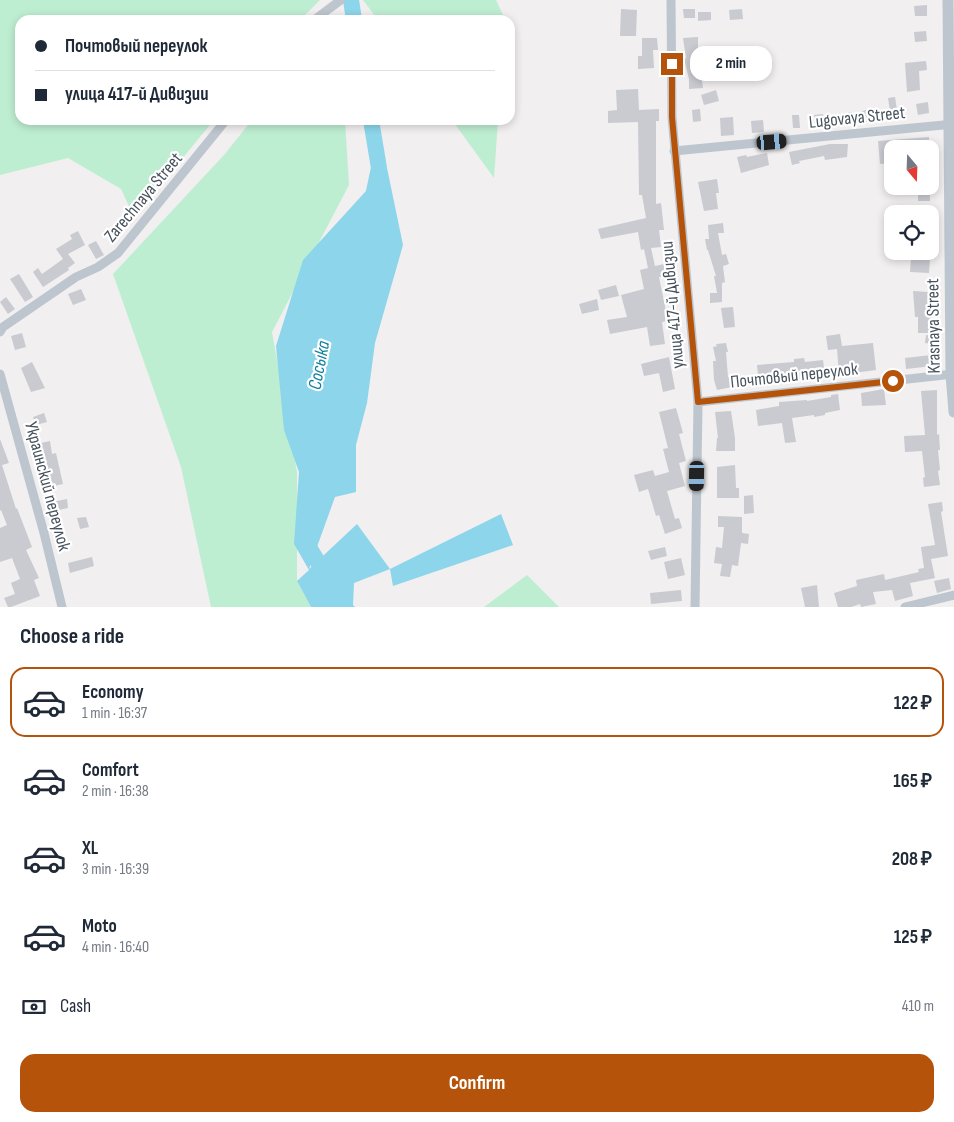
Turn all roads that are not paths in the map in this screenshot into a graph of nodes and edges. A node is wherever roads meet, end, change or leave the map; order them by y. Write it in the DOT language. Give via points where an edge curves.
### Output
graph roads {
  1 [pos="341,0"];
  2 [pos="671,0"];
  3 [pos="948,0"];
  4 [pos="321,15"];
  5 [pos="951,124"];
  6 [pos="222,125"];
  7 [pos="674,151"];
  8 [pos="0,332"];
  9 [pos="0,374"];
  10 [pos="953,374"];
  11 [pos="698,402"];
  12 [pos="954,412"];
  13 [pos="954,595"];
  14 [pos="62,607"];
  15 [pos="695,607"];
  16 [pos="905,607"];
  1 -- 4 [label="street"];
  2 -- 7 [label="street, улица 417-й Дивизии"];
  3 -- 5 [label="street, Krasnaya Street"];
  5 -- 7 [label="street, Lugovaya Street"];
  5 -- 10 [label="street, Krasnaya Street"];
  6 -- 8 [label="street, Zarechnaya Street" via="118,253 76,277 2,327"];
  7 -- 11 [label="street, улица 417-й Дивизии"];
  9 -- 14 [label="street, Украинский переулок"];
  10 -- 11 [label="street, Почтовый переулок"];
  10 -- 12 [label="street, Krasnaya Street"];
  11 -- 15 [label="street, улица 417-й Дивизии"];
  13 -- 16 [label="street"];
}
